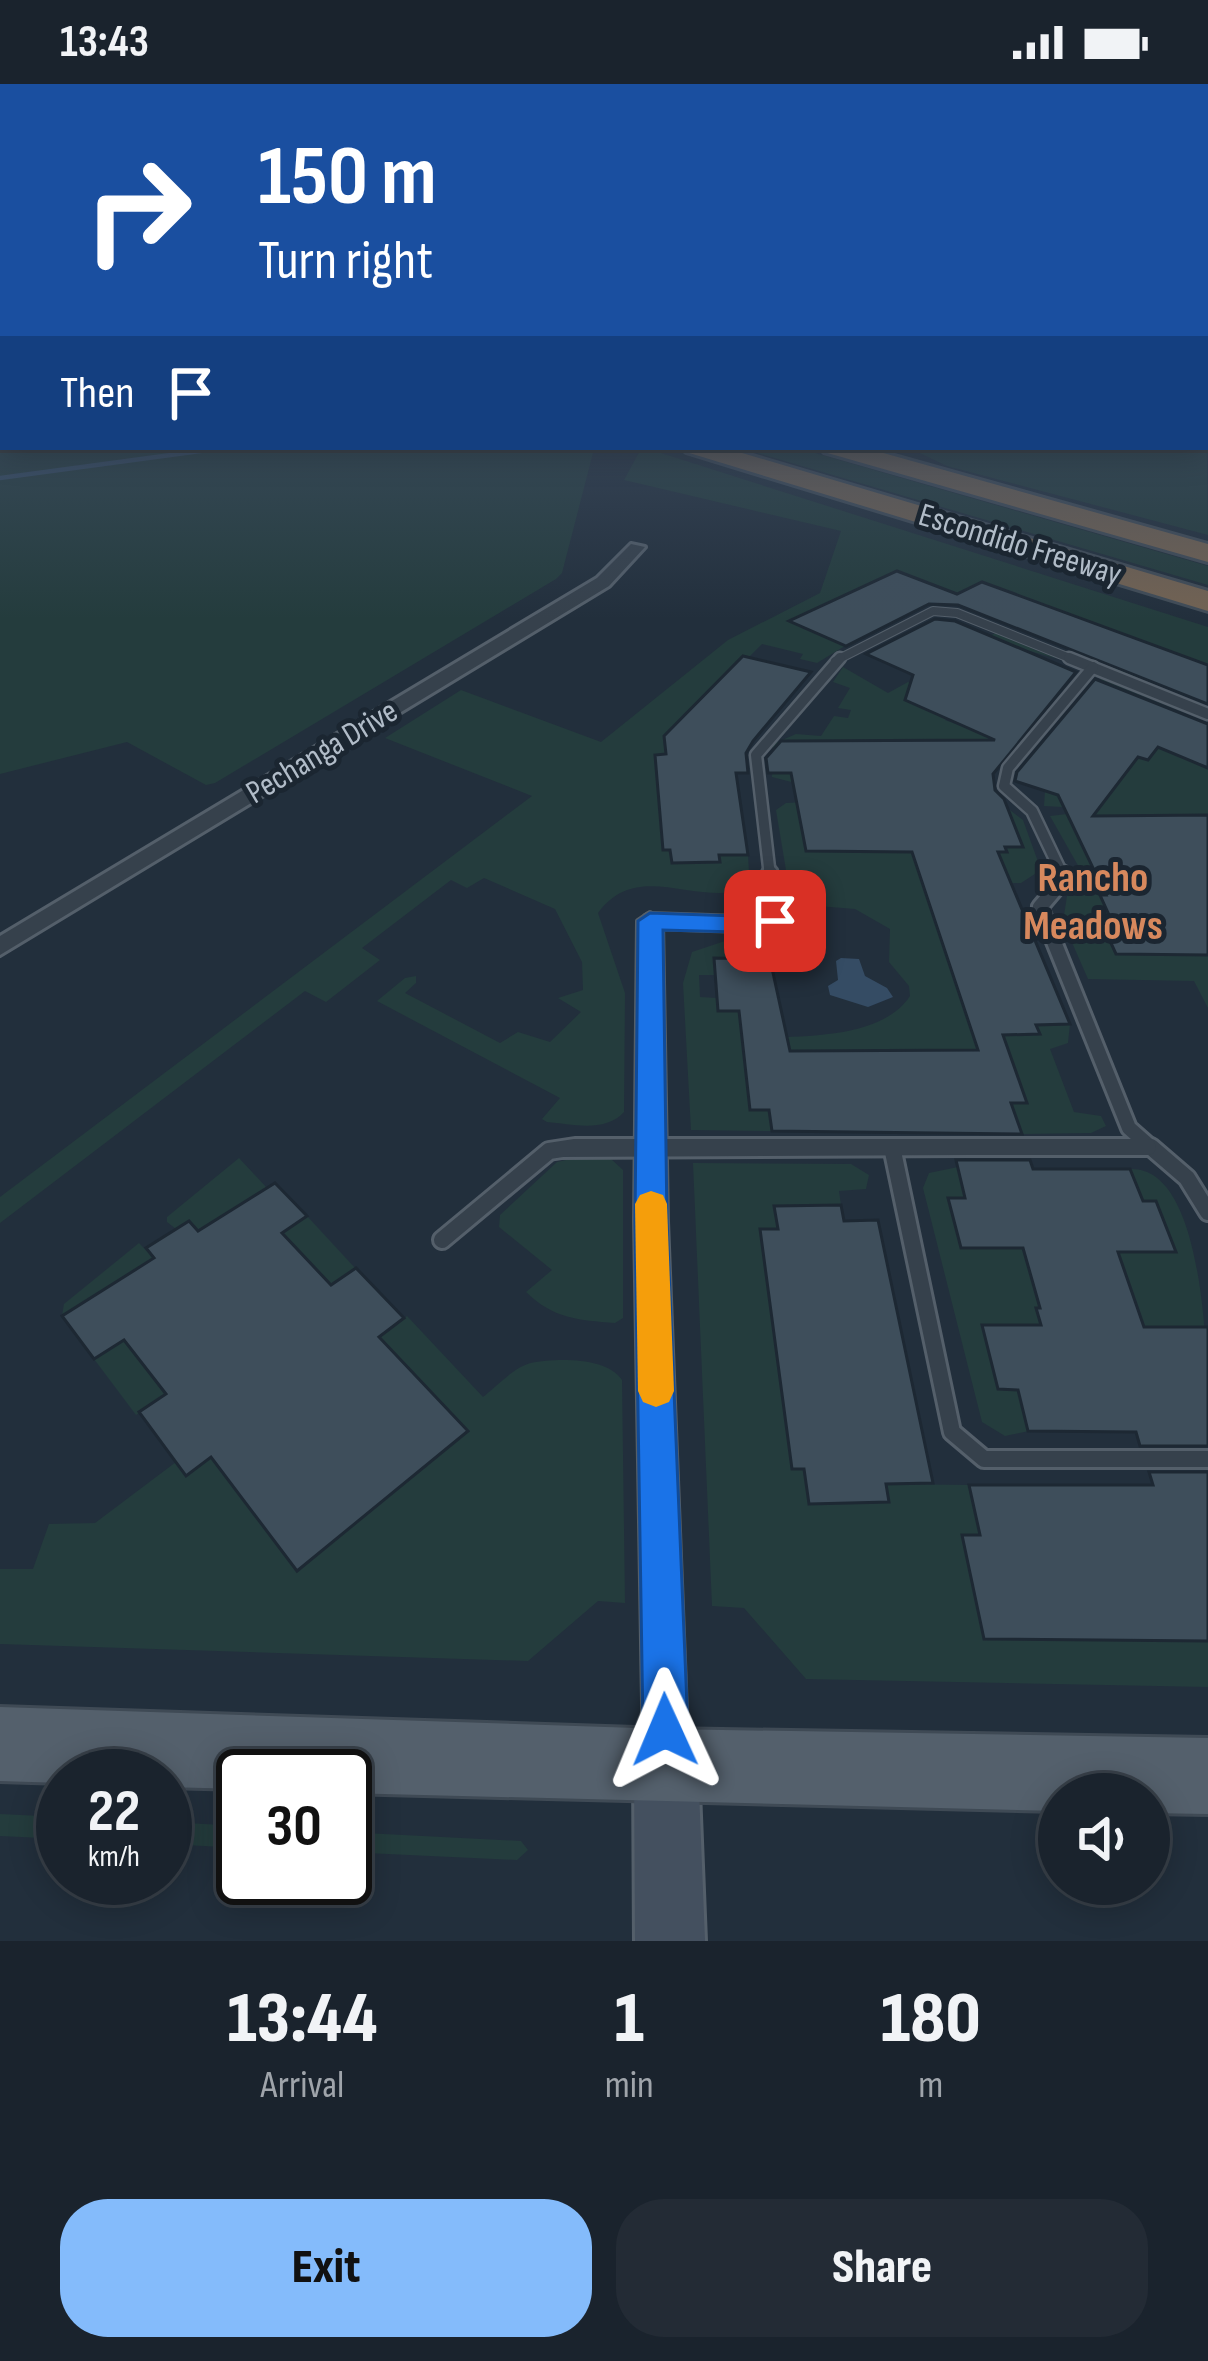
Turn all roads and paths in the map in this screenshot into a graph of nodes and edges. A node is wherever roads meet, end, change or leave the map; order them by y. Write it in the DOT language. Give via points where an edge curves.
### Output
graph roads {
  1 [pos="705,450"];
  2 [pos="844,450"];
  3 [pos="637,548"];
  4 [pos="1208,552"];
  5 [pos="1141,581"];
  6 [pos="1208,601"];
  7 [pos="1208,617"];
  8 [pos="1093,668"];
  9 [pos="1208,715"];
  10 [pos="650,921"];
  11 [pos="0,947"];
  12 [pos="892,1147"];
  13 [pos="1148,1147"];
  14 [pos="652,1148"];
  15 [pos="1208,1212"];
  16 [pos="442,1240"];
  17 [pos="1208,1459"];
  18 [pos="0,1744"];
  19 [pos="666,1766"];
  20 [pos="1208,1776"];
  21 [pos="670,1941"];
  1 -- 5 [label="highway, Escondido Freeway"];
  2 -- 4 [label="highway, Escondido Freeway"];
  3 -- 11 [label="street, Pechanga Drive" via="603,582"];
  5 -- 6 [label="highway, Escondido Freeway"];
  5 -- 7 [label="highway"];
  8 -- 9 [label="lane"];
  8 -- 10 [label="lane" via="940,610 835,661 756,755 775,921"];
  8 -- 13 [label="lane" via="1008,768 1004,786 1031,811 1062,868 1063,880 1040,907 1118,1106"];
  10 -- 14 [label="street"];
  12 -- 13 [label="lane"];
  12 -- 14 [label="lane"];
  12 -- 17 [label="lane" via="952,1432 962,1445 985,1460"];
  13 -- 15 [label="lane" via="1187,1178"];
  14 -- 16 [label="lane" via="549,1150"];
  14 -- 19 [label="street"];
  18 -- 19 [label="main road"];
  19 -- 20 [label="main road"];
  19 -- 21 [label="main road"];
}
